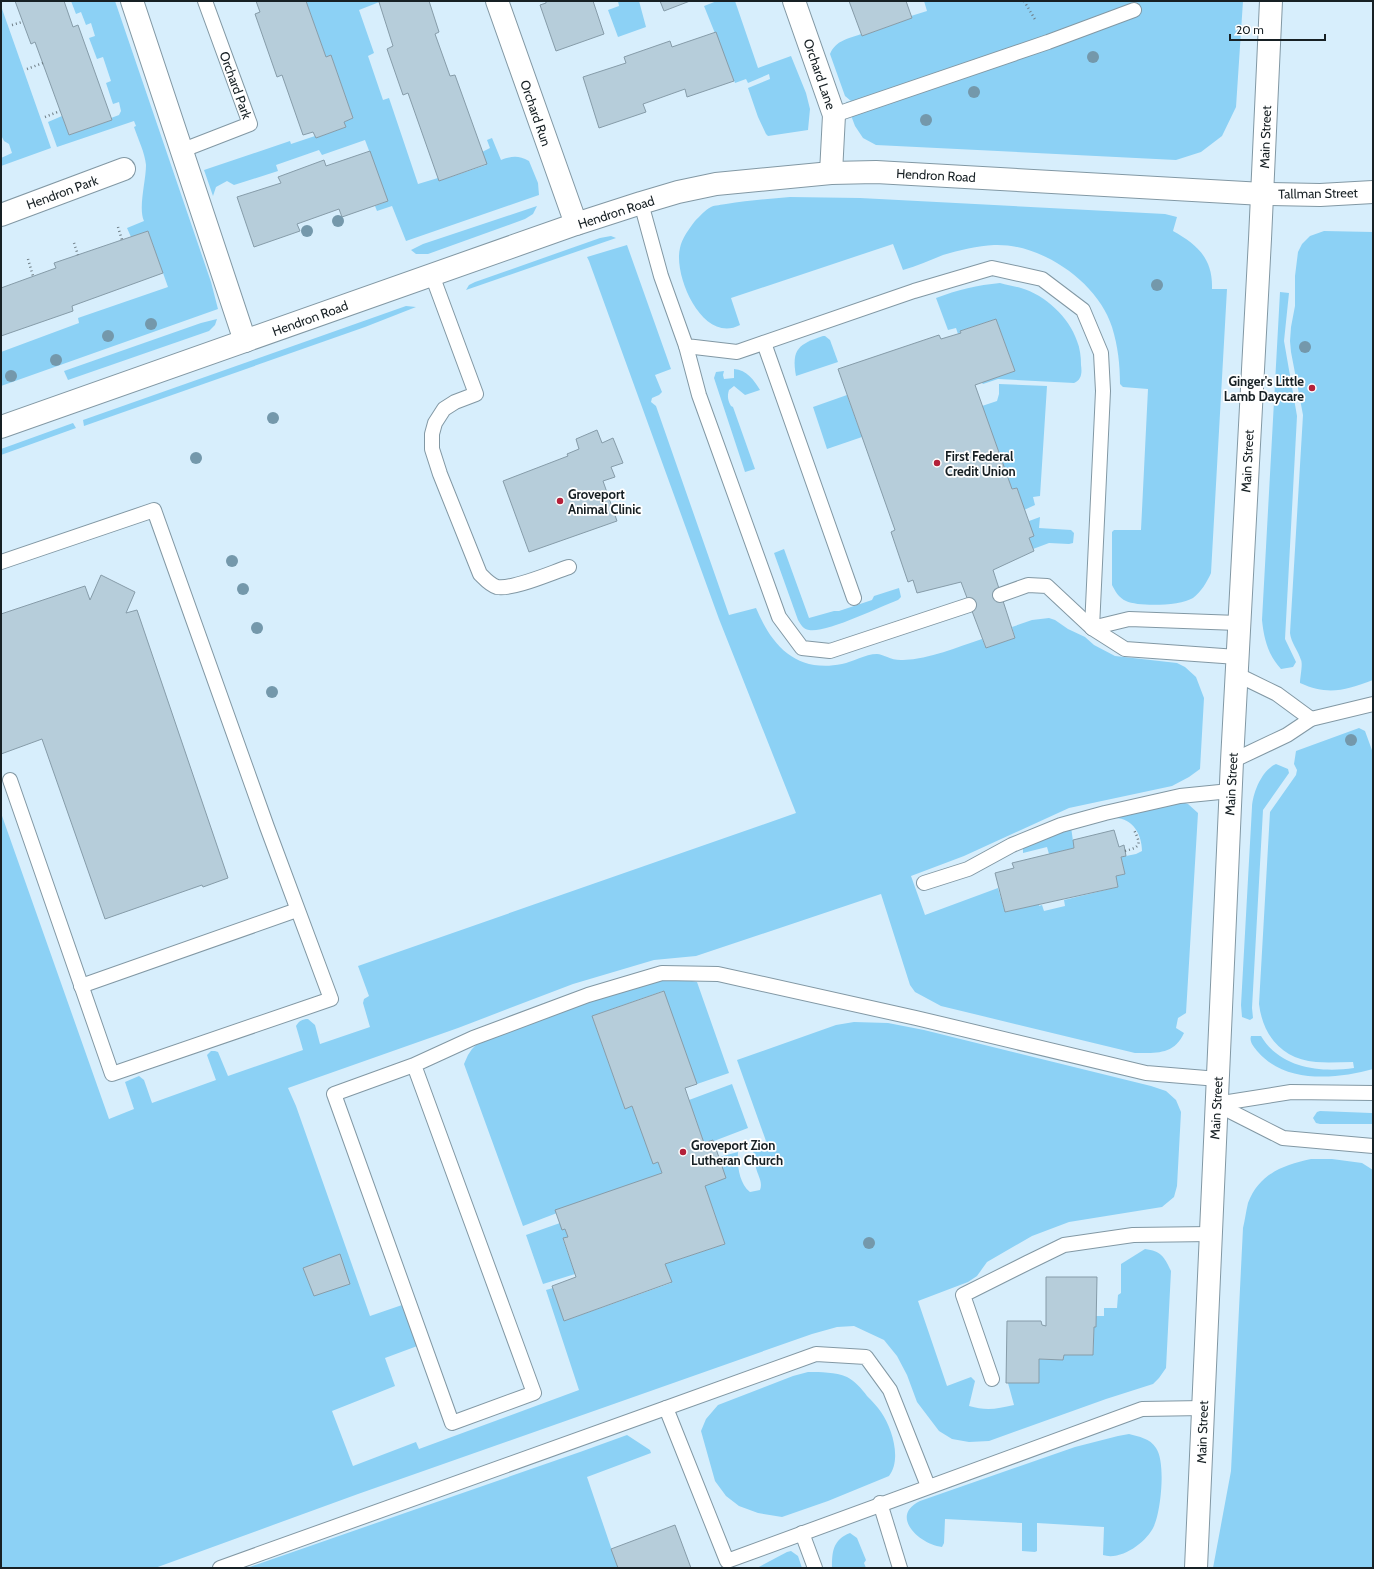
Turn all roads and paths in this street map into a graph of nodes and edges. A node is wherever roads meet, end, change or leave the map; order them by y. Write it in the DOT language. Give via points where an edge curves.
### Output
graph roads {
  1 [pos="132,1"];
  2 [pos="205,1"];
  3 [pos="497,1"];
  4 [pos="794,1"];
  5 [pos="1271,1"];
  6 [pos="1134,10"];
  7 [pos="22,22"];
  8 [pos="12,25"];
  9 [pos="43,63"];
  10 [pos="27,69"];
  11 [pos="60,111"];
  12 [pos="834,115"];
  13 [pos="44,117"];
  14 [pos="183,150"];
  15 [pos="124,169"];
  16 [pos="831,173"];
  17 [pos="1373,192"];
  18 [pos="1263,194"];
  19 [pos="641,203"];
  20 [pos="1,215"];
  21 [pos="576,224"];
  22 [pos="118,227"];
  23 [pos="122,240"];
  24 [pos="74,242"];
  25 [pos="78,255"];
  26 [pos="28,258"];
  27 [pos="432,274"];
  28 [pos="33,276"];
  29 [pos="245,341"];
  30 [pos="764,343"];
  31 [pos="686,346"];
  32 [pos="1,427"];
  33 [pos="1,562"];
  34 [pos="569,567"];
  35 [pos="1000,595"];
  36 [pos="854,598"];
  37 [pos="970,605"];
  38 [pos="1238,623"];
  39 [pos="1092,628"];
  40 [pos="1237,665"];
  41 [pos="1373,705"];
  42 [pos="1311,719"];
  43 [pos="1232,761"];
  44 [pos="10,780"];
  45 [pos="1230,791"];
  46 [pos="924,884"];
  47 [pos="297,910"];
  48 [pos="81,986"];
  49 [pos="414,1064"];
  50 [pos="1218,1079"];
  51 [pos="1373,1094"];
  52 [pos="1216,1104"];
  53 [pos="1373,1146"];
  54 [pos="1211,1234"];
  55 [pos="992,1379"];
  56 [pos="666,1408"];
  57 [pos="1203,1408"];
  58 [pos="928,1486"];
  59 [pos="880,1503"];
  60 [pos="802,1533"];
  61 [pos="220,1568"];
  62 [pos="815,1568"];
  63 [pos="900,1568"];
  64 [pos="1191,1568"];
  65 [pos="1196,1568"];
  1 -- 14 [label="street"];
  2 -- 14 [label="lane, Orchard Park" via="250,124"];
  3 -- 21 [label="street, Orchard Run"];
  4 -- 12 [label="street, Orchard Lane"];
  5 -- 18 [label="street, Main Street"];
  6 -- 12 [label="lane"];
  7 -- 8 [label="path"];
  9 -- 10 [label="path"];
  11 -- 13 [label="path"];
  12 -- 16 [label="street, Orchard Lane"];
  14 -- 29 [label="street"];
  15 -- 20 [label="street, Hendron Park"];
  16 -- 18 [label="street, Hendron Road" via="876,172"];
  16 -- 19 [label="street, Hendron Road" via="716,184"];
  17 -- 18 [label="street, Tallman Street" via="1320,195"];
  18 -- 38 [label="street, Main Street"];
  19 -- 21 [label="street, Hendron Road"];
  19 -- 31 [label="lane" via="661,276"];
  21 -- 27 [label="street, Hendron Road"];
  22 -- 23 [label="path"];
  24 -- 25 [label="path"];
  26 -- 28 [label="path"];
  27 -- 29 [label="street, Hendron Road"];
  27 -- 34 [label="lane" via="476,394 444,409 435,423 432,449 480,574 497,587 512,587"];
  29 -- 32 [label="street, Hendron Road"];
  30 -- 31 [label="lane" via="737,352"];
  30 -- 36 [label="lane"];
  30 -- 39 [label="lane" via="914,291 992,268 1042,280 1083,310 1101,353 1103,391"];
  31 -- 37 [label="lane" via="699,395 779,618 802,648 830,651"];
  33 -- 47 [label="lane" via="154,510"];
  35 -- 39 [label="lane" via="1028,585 1047,586"];
  38 -- 39 [label="lane" via="1129,619"];
  38 -- 40 [label="street, Main Street"];
  39 -- 40 [label="lane" via="1125,649"];
  40 -- 42 [label="lane"];
  40 -- 43 [label="street, Main Street"];
  41 -- 42 [label="lane"];
  42 -- 43 [label="lane" via="1287,735"];
  43 -- 45 [label="street, Main Street"];
  44 -- 48 [label="lane"];
  45 -- 46 [label="lane" via="1180,796 1061,825 1012,845 968,868"];
  45 -- 50 [label="street, Main Street"];
  47 -- 48 [label="lane"];
  47 -- 48 [label="lane" via="331,999 112,1074"];
  49 -- 49 [label="lane" via="334,1094 452,1423 534,1393"];
  49 -- 50 [label="lane" via="473,1038 588,995 662,973 670,973 718,974 1146,1073"];
  50 -- 52 [label="street, Main Street"];
  51 -- 52 [label="lane" via="1291,1092"];
  52 -- 53 [label="lane" via="1283,1138"];
  52 -- 54 [label="street, Main Street"];
  54 -- 55 [label="lane" via="1133,1235 1064,1245 963,1295"];
  54 -- 57 [label="street, Main Street"];
  56 -- 58 [label="lane" via="816,1354 866,1357 890,1390"];
  56 -- 60 [label="lane" via="726,1561"];
  56 -- 61 [label="lane"];
  57 -- 58 [label="lane" via="1142,1408"];
  57 -- 65 [label="street, Main Street"];
  58 -- 59 [label="lane"];
  59 -- 60 [label="lane"];
  59 -- 63 [label="lane"];
  60 -- 62 [label="lane"];
  64 -- 65 [label="lane"];
}
